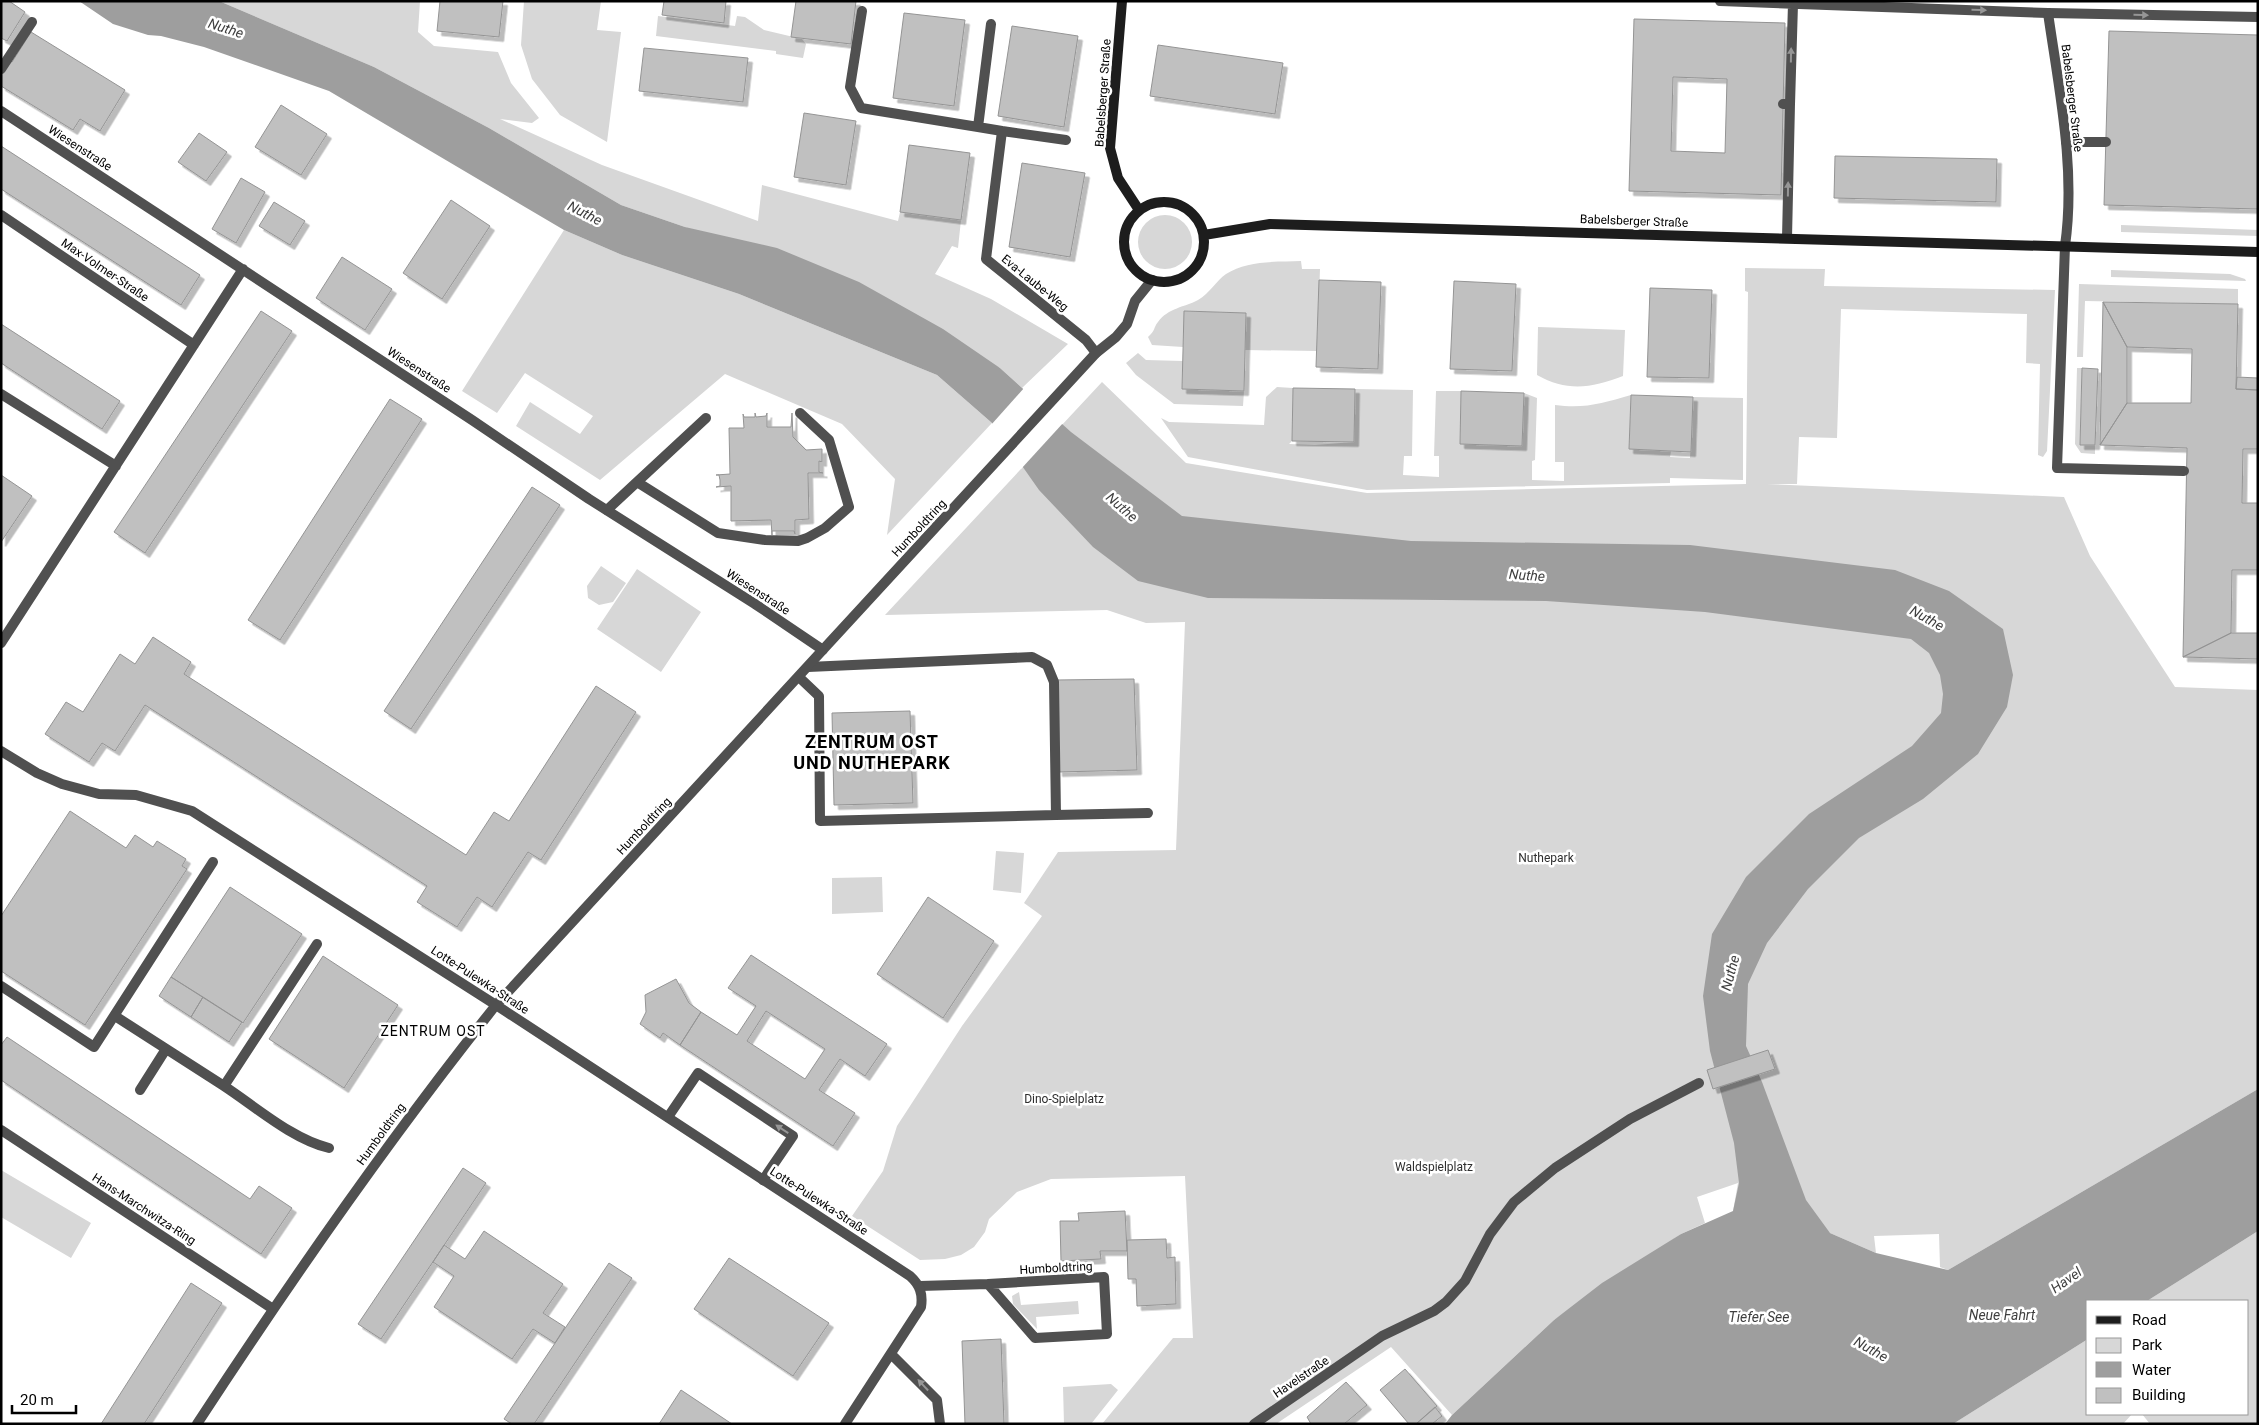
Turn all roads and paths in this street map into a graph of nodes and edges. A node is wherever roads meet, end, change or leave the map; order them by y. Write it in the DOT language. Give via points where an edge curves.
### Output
graph roads {
  1 [pos="1122,1"];
  2 [pos="1720,1"];
  3 [pos="1793,4"];
  4 [pos="862,11"];
  5 [pos="2048,13"];
  6 [pos="2258,17"];
  7 [pos="32,22"];
  8 [pos="991,24"];
  9 [pos="1,69"];
  10 [pos="1,111"];
  11 [pos="978,127"];
  12 [pos="1002,131"];
  13 [pos="1066,140"];
  14 [pos="2066,142"];
  15 [pos="2106,142"];
  16 [pos="1139,210"];
  17 [pos="1,215"];
  18 [pos="1204,235"];
  19 [pos="1787,238"];
  20 [pos="2065,246"];
  21 [pos="2258,252"];
  22 [pos="243,270"];
  23 [pos="1152,280"];
  24 [pos="194,345"];
  25 [pos="1096,353"];
  26 [pos="1,394"];
  27 [pos="800,413"];
  28 [pos="706,418"];
  29 [pos="116,466"];
  30 [pos="2184,471"];
  31 [pos="637,482"];
  32 [pos="607,510"];
  33 [pos="1,643"];
  34 [pos="823,650"];
  35 [pos="808,667"];
  36 [pos="798,677"];
  37 [pos="1,751"];
  38 [pos="1148,814"];
  39 [pos="1056,815"];
  40 [pos="213,862"];
  41 [pos="318,944"];
  42 [pos="1,986"];
  43 [pos="496,1004"];
  44 [pos="115,1016"];
  45 [pos="166,1049"];
  46 [pos="1699,1083"];
  47 [pos="224,1086"];
  48 [pos="140,1090"];
  49 [pos="668,1117"];
  50 [pos="1,1130"];
  51 [pos="329,1148"];
  52 [pos="763,1180"];
  53 [pos="988,1284"];
  54 [pos="920,1286"];
  55 [pos="273,1309"];
  56 [pos="891,1354"];
  57 [pos="197,1424"];
  58 [pos="845,1424"];
  59 [pos="940,1424"];
  60 [pos="1254,1424"];
  1 -- 16 [label="street, Babelsberger Straße" via="1110,148 1118,178"];
  2 -- 3 [label="street"];
  3 -- 5 [label="street, one-way"];
  19 -- 3 [label="street, one-way" via="1787,104"];
  4 -- 11 [label="street" via="850,87 861,108"];
  5 -- 6 [label="street, one-way"];
  5 -- 14 [label="street, Babelsberger Straße"];
  7 -- 9 [label="street"];
  8 -- 11 [label="street"];
  10 -- 22 [label="street, Wiesenstraße"];
  11 -- 12 [label="street"];
  12 -- 13 [label="street"];
  12 -- 25 [label="street, Eva-Laube-Weg" via="986,259 1086,340"];
  14 -- 15 [label="street"];
  14 -- 20 [label="street, Babelsberger Straße" via="2068,220"];
  16 -- 18 [label="street" via="1151,203 1179,204 1199,222"];
  16 -- 23 [label="street" via="1130,219 1123,243 1131,266"];
  17 -- 24 [label="street, Max-Volmer-Straße"];
  18 -- 19 [label="street, Babelsberger Straße" via="1270,224"];
  18 -- 23 [label="street" via="1204,249 1190,272 1166,282"];
  19 -- 20 [label="street, Babelsberger Straße"];
  20 -- 21 [label="street, Babelsberger Straße"];
  20 -- 30 [label="street" via="2057,468"];
  22 -- 24 [label="street"];
  22 -- 32 [label="street, Wiesenstraße"];
  23 -- 25 [label="street, Humboldtring" via="1135,301 1127,324"];
  24 -- 29 [label="street"];
  25 -- 34 [label="street, Humboldtring"];
  26 -- 29 [label="street"];
  27 -- 31 [label="street" via="829,440 849,508 807,538 798,541 765,540 718,532"];
  28 -- 31 [label="street"];
  29 -- 33 [label="street"];
  31 -- 32 [label="street"];
  32 -- 34 [label="street, Wiesenstraße"];
  34 -- 35 [label="street, Humboldtring"];
  35 -- 36 [label="street, Humboldtring"];
  35 -- 39 [label="street" via="1032,657 1047,665 1054,682"];
  36 -- 39 [label="street" via="819,696 820,821"];
  36 -- 43 [label="street, Humboldtring"];
  37 -- 43 [label="street, Lotte-Pulewka-Straße" via="62,784 99,794 136,795 192,811"];
  38 -- 39 [label="street"];
  40 -- 44 [label="street"];
  41 -- 47 [label="street"];
  42 -- 44 [label="street" via="94,1047"];
  43 -- 49 [label="street, Lotte-Pulewka-Straße"];
  43 -- 55 [label="street, Humboldtring" via="411,1114"];
  44 -- 45 [label="street"];
  45 -- 47 [label="street"];
  45 -- 48 [label="street"];
  46 -- 60 [label="street, Havelstraße" via="1630,1120 1555,1168 1514,1202 1490,1234 1465,1281 1446,1302 1382,1336"];
  47 -- 51 [label="street" via="313,1144"];
  49 -- 52 [label="street, Lotte-Pulewka-Straße"];
  52 -- 49 [label="street, one-way" via="793,1136 698,1073"];
  50 -- 55 [label="street, Hans-Marchwitza-Ring"];
  52 -- 54 [label="street, Lotte-Pulewka-Straße" via="910,1276"];
  53 -- 53 [label="street, Humboldtring" via="1035,1338 1107,1334 1104,1278"];
  53 -- 54 [label="street, Humboldtring"];
  54 -- 56 [label="street" via="921,1307"];
  55 -- 57 [label="street, Humboldtring"];
  56 -- 58 [label="street"];
  59 -- 56 [label="street, one-way" via="937,1400"];
}
